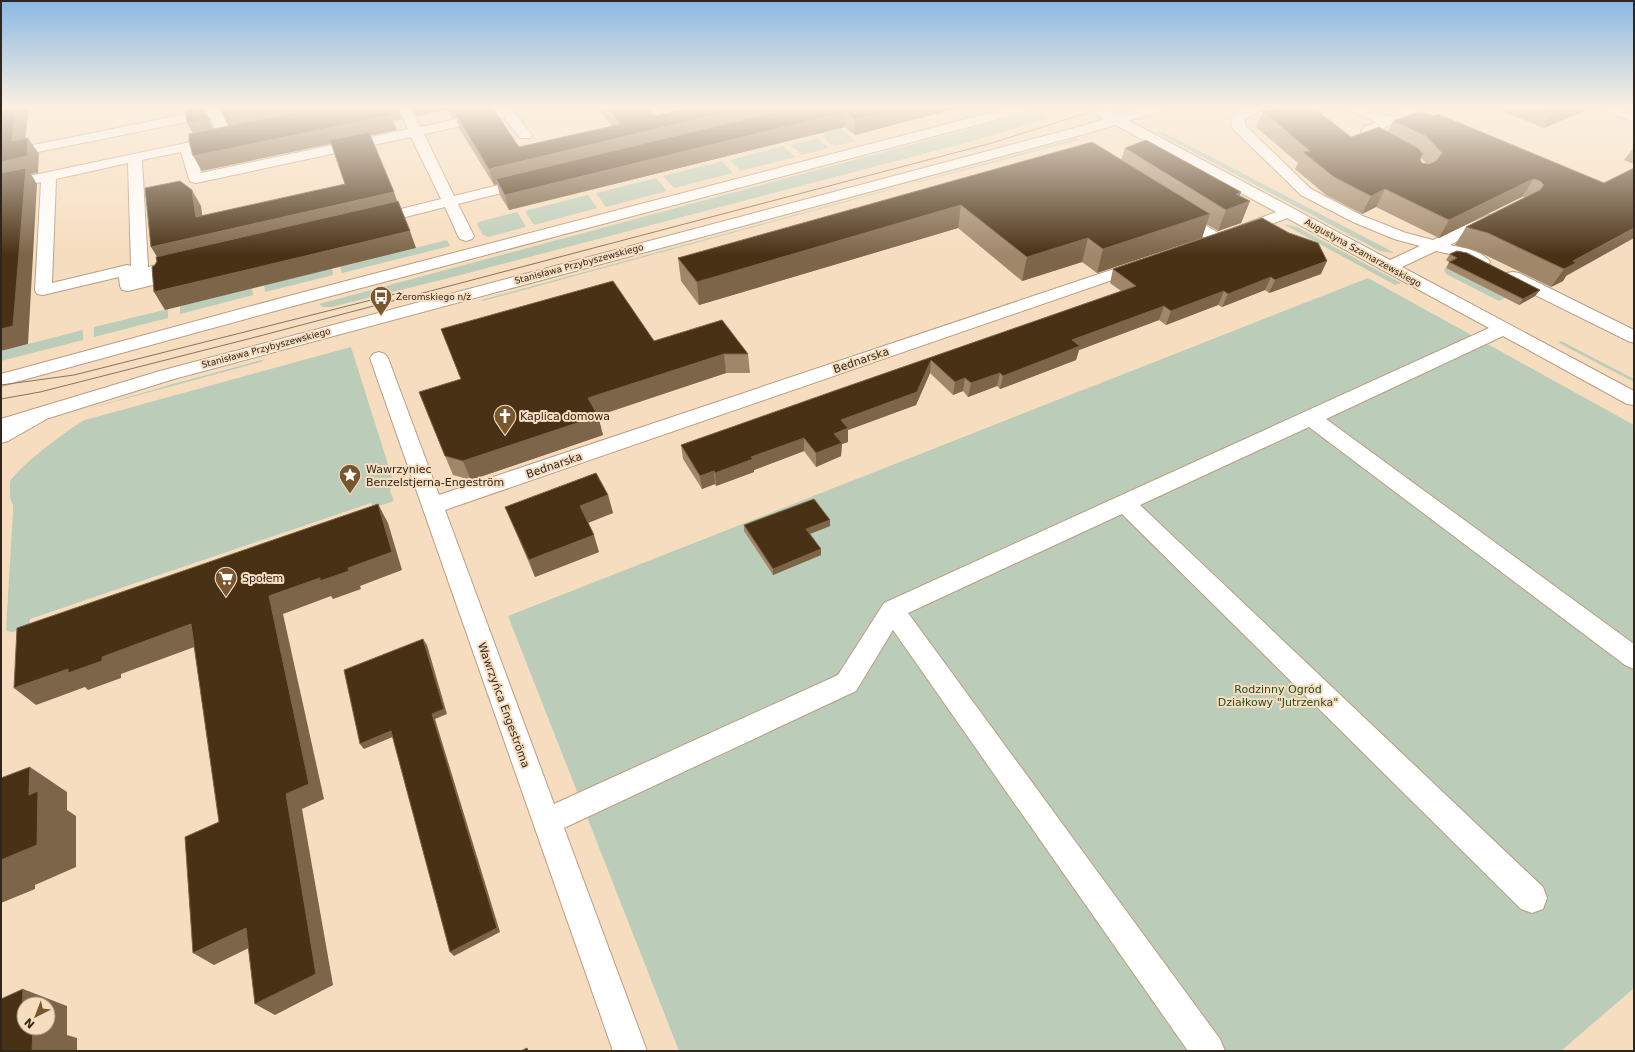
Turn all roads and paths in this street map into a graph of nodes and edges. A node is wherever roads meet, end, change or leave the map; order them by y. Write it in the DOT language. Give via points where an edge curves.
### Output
graph roads {
  1 [pos="144,156"];
  2 [pos="189,156"];
  3 [pos="303,156"];
  4 [pos="426,156"];
  5 [pos="842,156"];
  6 [pos="982,156"];
  7 [pos="1184,156"];
  8 [pos="1269,156"];
  9 [pos="135,158"];
  10 [pos="49,176"];
  11 [pos="542,178"];
  12 [pos="1,186"];
  13 [pos="450,206"];
  14 [pos="1170,209"];
  15 [pos="1289,212"];
  16 [pos="1503,213"];
  17 [pos="363,226"];
  18 [pos="466,236"];
  19 [pos="1217,238"];
  20 [pos="1195,246"];
  21 [pos="1436,246"];
  22 [pos="1157,259"];
  23 [pos="1389,267"];
  24 [pos="1502,329"];
  25 [pos="1634,337"];
  26 [pos="379,358"];
  27 [pos="1,380"];
  28 [pos="1634,399"];
  29 [pos="40,414"];
  30 [pos="1311,418"];
  31 [pos="1,426"];
  32 [pos="1,436"];
  33 [pos="1125,504"];
  34 [pos="432,506"];
  35 [pos="892,610"];
  36 [pos="1634,658"];
  37 [pos="546,822"];
  38 [pos="1532,898"];
  39 [pos="630,1051"];
  40 [pos="1208,1051"];
  1 -- 9 [label="street"];
  2 -- 3 [label="street" via="196,179"];
  4 -- 13 [label="street"];
  5 -- 27 [label="street"];
  6 -- 29 [label="street, Stanisława Przybyszewskiego" via="167,375"];
  7 -- 15 [label="street, Augustyna Szamarzewskiego"];
  8 -- 21 [label="street" via="1306,192 1358,219 1400,236"];
  9 -- 10 [label="street"];
  9 -- 10 [label="street" via="140,274 195,266 128,286 127,270 43,290"];
  10 -- 12 [label="street"];
  11 -- 13 [label="street"];
  13 -- 17 [label="street"];
  13 -- 18 [label="street"];
  14 -- 19 [label="street"];
  15 -- 19 [label="street"];
  15 -- 23 [label="street, Augustyna Szamarzewskiego"];
  16 -- 21 [label="street"];
  19 -- 20 [label="street"];
  21 -- 23 [label="street"];
  21 -- 25 [label="street" via="1470,255"];
  22 -- 34 [label="street, Bednarska"];
  23 -- 24 [label="street, Augustyna Szamarzewskiego"];
  24 -- 28 [label="street, Augustyna Szamarzewskiego"];
  24 -- 30 [label="street"];
  26 -- 34 [label="street, Wawrzyńca Engeströma"];
  29 -- 31 [label="street, Stanisława Przybyszewskiego"];
  29 -- 32 [label="street"];
  30 -- 33 [label="street"];
  30 -- 36 [label="street"];
  33 -- 35 [label="street"];
  33 -- 38 [label="street"];
  34 -- 37 [label="street, Wawrzyńca Engeströma"];
  35 -- 37 [label="street" via="847,683"];
  35 -- 40 [label="street"];
  37 -- 39 [label="street, Wawrzyńca Engeströma"];
}
